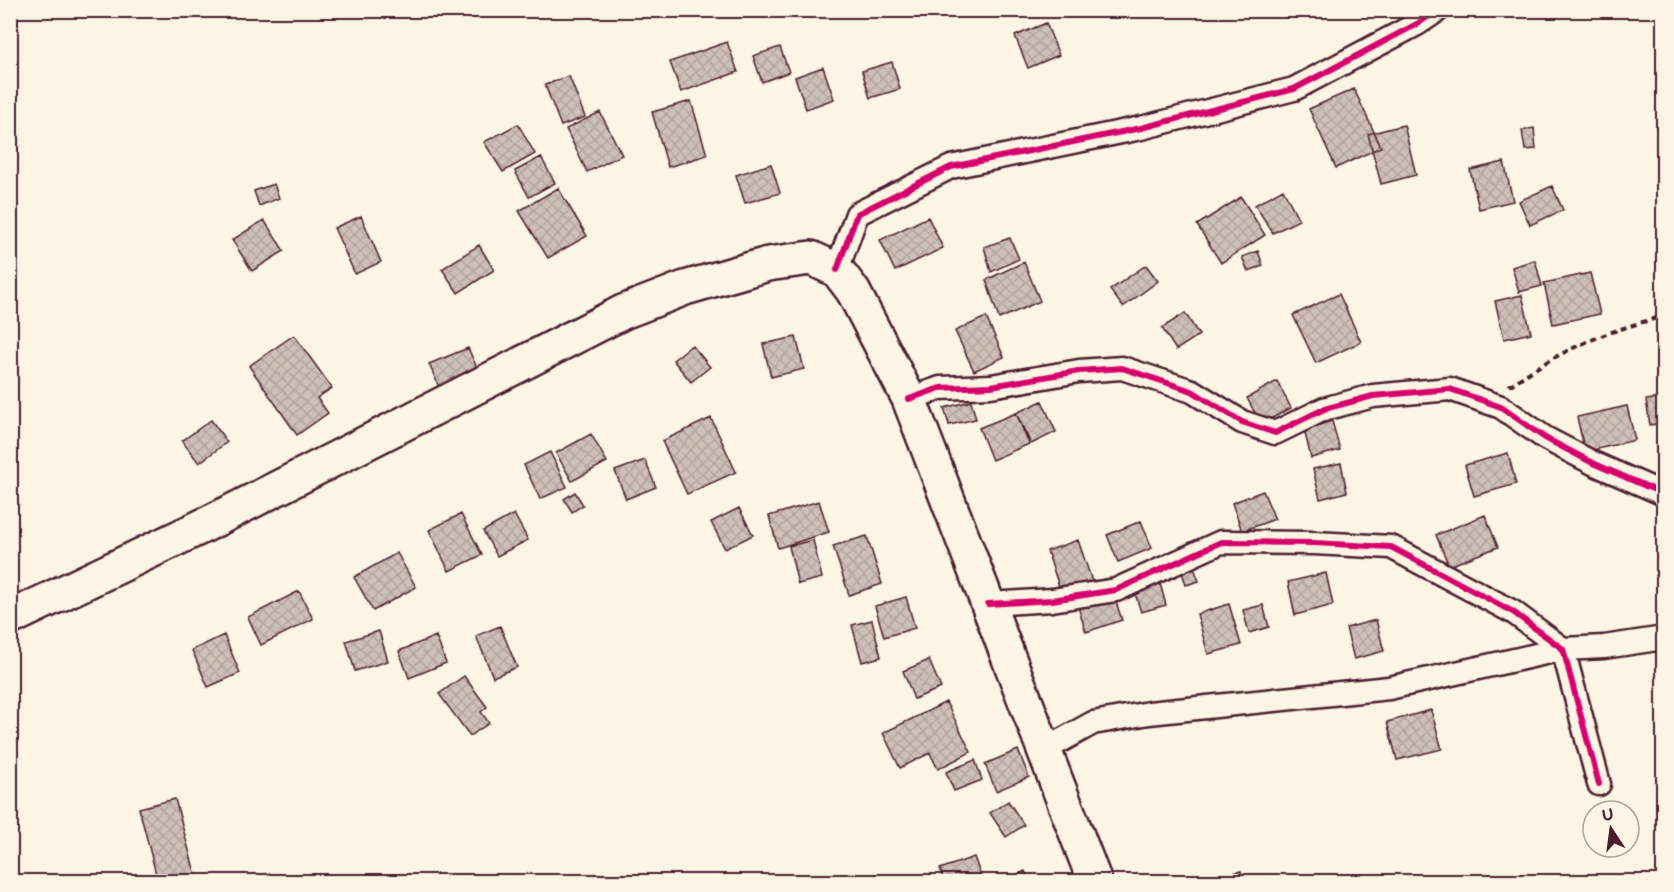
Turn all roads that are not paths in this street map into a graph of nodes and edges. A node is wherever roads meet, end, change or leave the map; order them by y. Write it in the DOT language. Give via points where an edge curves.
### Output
graph roads {
  1 [pos="1438,10"];
  2 [pos="837,270"];
  3 [pos="909,399"];
  4 [pos="1664,494"];
  5 [pos="988,604"];
  6 [pos="10,618"];
  7 [pos="1664,638"];
  8 [pos="1563,649"];
  9 [pos="1044,750"];
  10 [pos="1599,784"];
  11 [pos="1095,882"];
  1 -- 2 [label="street" via="1294,89 1142,128 951,167 857,214"];
  2 -- 3 [label="main road" via="853,291"];
  2 -- 6 [label="main road" via="811,258 768,264 685,288 623,312 207,524"];
  3 -- 4 [label="street" via="940,388 991,386 1079,370 1122,368 1192,391 1242,422 1275,433 1324,409 1372,396 1450,389 1501,407 1545,438"];
  3 -- 5 [label="main road"];
  5 -- 8 [label="street" via="1116,590 1221,542 1391,547 1513,612"];
  5 -- 9 [label="main road"];
  7 -- 8 [label="street"];
  8 -- 9 [label="street" via="1389,688 1149,712 1093,723"];
  8 -- 10 [label="street"];
  9 -- 11 [label="main road"];
}
